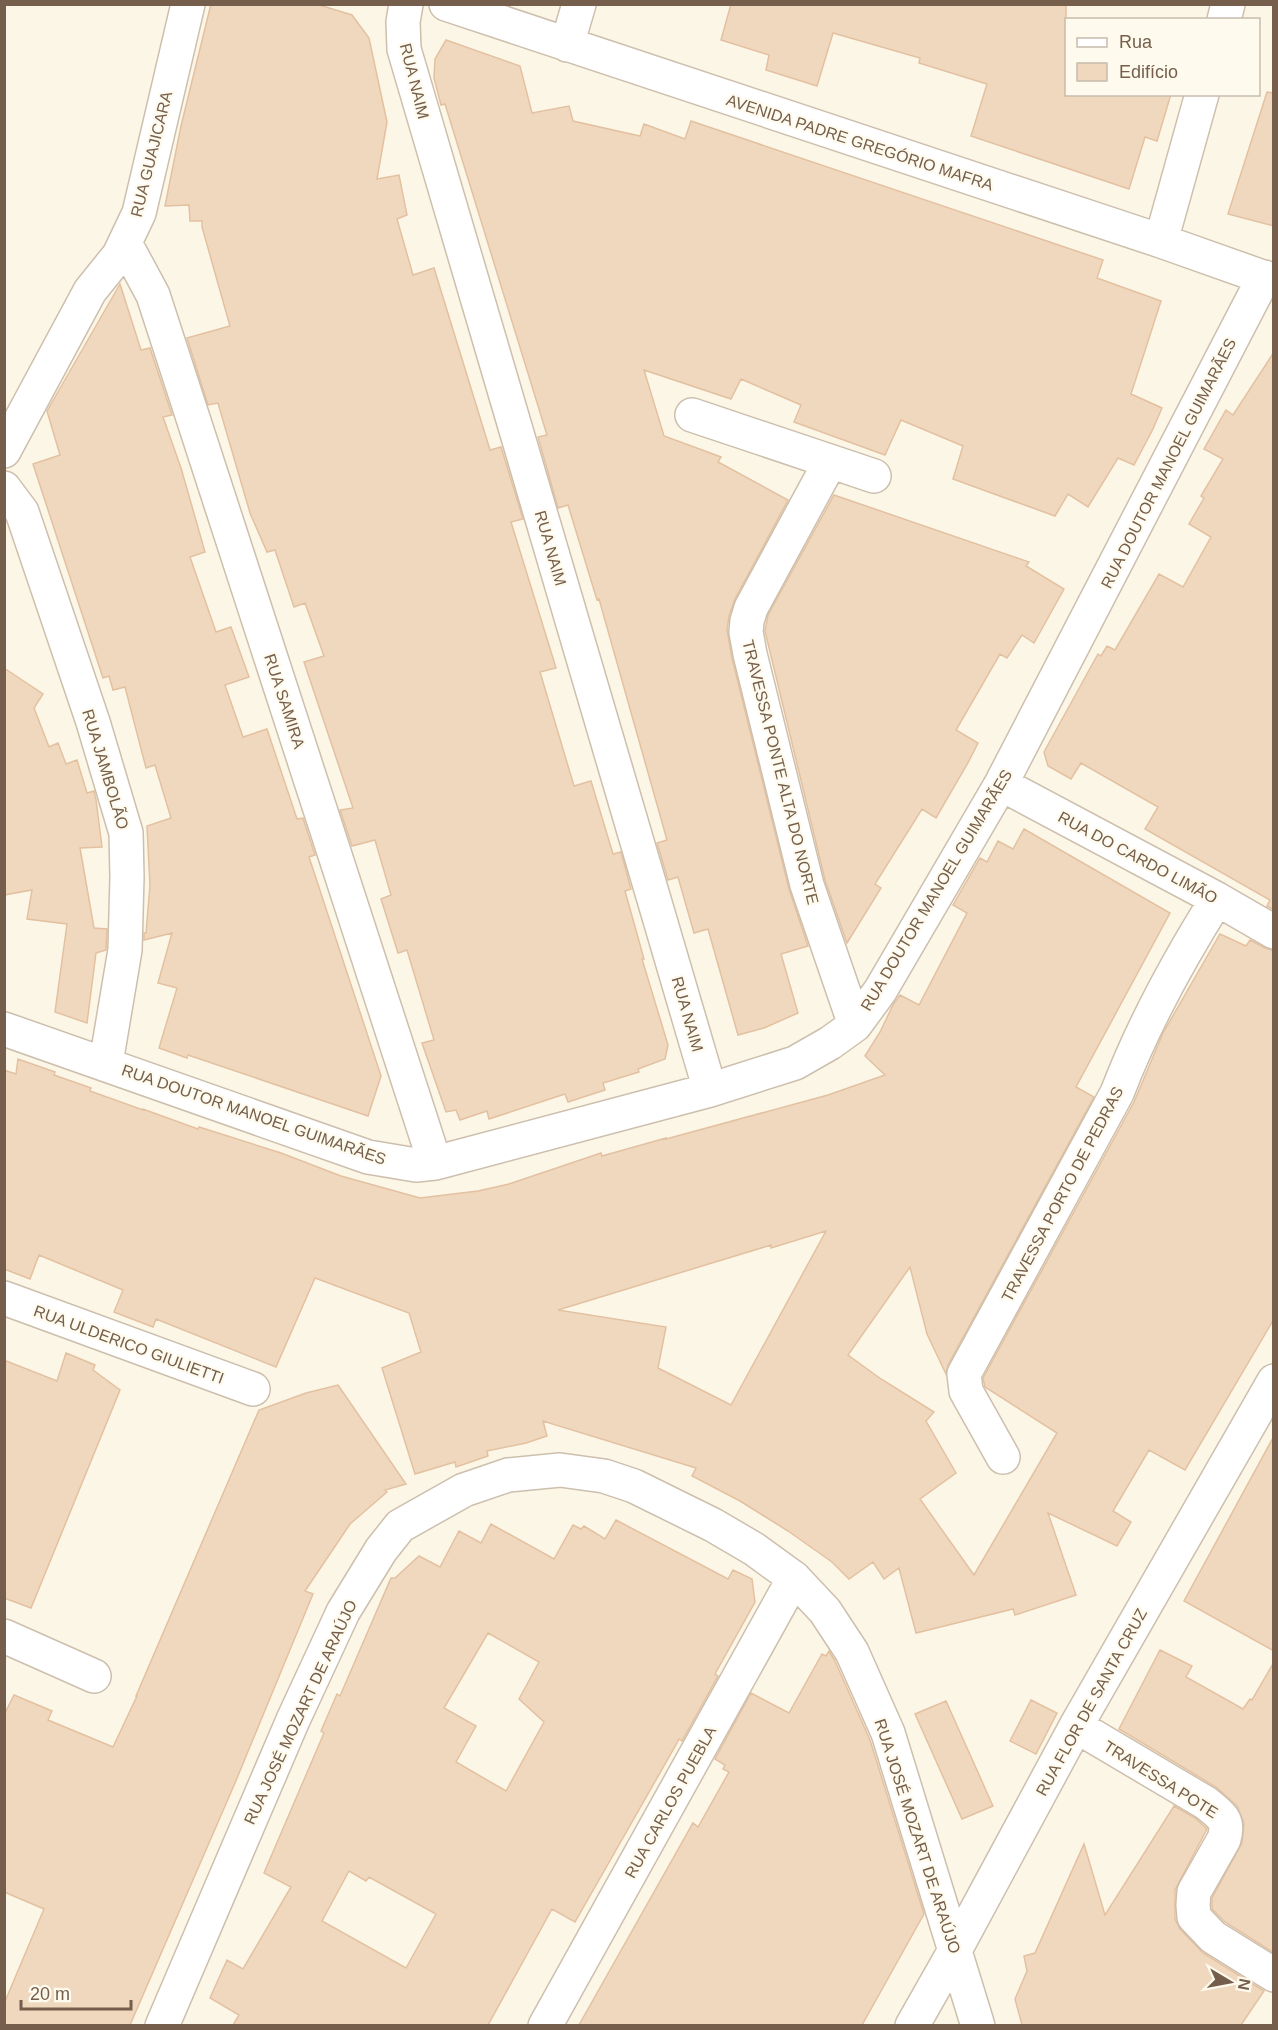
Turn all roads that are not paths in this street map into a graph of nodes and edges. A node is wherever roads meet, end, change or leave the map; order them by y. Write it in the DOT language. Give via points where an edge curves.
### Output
graph roads {
  1 [pos="188,4"];
  2 [pos="406,4"];
  3 [pos="446,4"];
  4 [pos="579,4"];
  5 [pos="567,45"];
  6 [pos="1201,96"];
  7 [pos="1161,241"];
  8 [pos="125,243"];
  9 [pos="1269,279"];
  10 [pos="692,415"];
  11 [pos="4,451"];
  12 [pos="830,462"];
  13 [pos="874,476"];
  14 [pos="4,488"];
  15 [pos="1001,784"];
  16 [pos="1217,899"];
  17 [pos="1274,932"];
  18 [pos="855,1025"];
  19 [pos="4,1029"];
  20 [pos="106,1063"];
  21 [pos="710,1090"];
  22 [pos="435,1163"];
  23 [pos="4,1298"];
  24 [pos="1274,1381"];
  25 [pos="253,1389"];
  26 [pos="1003,1457"];
  27 [pos="794,1578"];
  28 [pos="4,1636"];
  29 [pos="94,1676"];
  30 [pos="1076,1726"];
  31 [pos="954,1952"];
  32 [pos="1274,1975"];
  33 [pos="162,2025"];
  34 [pos="545,2025"];
  35 [pos="912,2025"];
  36 [pos="978,2025"];
  1 -- 8 [label="street, RUA GUAJICARA" via="139,213"];
  2 -- 21 [label="street, RUA NAIM" via="404,49"];
  3 -- 5 [label="street, AVENIDA PADRE GREGÓRIO MAFRA"];
  4 -- 5 [label="street"];
  5 -- 7 [label="street, AVENIDA PADRE GREGÓRIO MAFRA"];
  6 -- 7 [label="street"];
  7 -- 9 [label="street, AVENIDA PADRE GREGÓRIO MAFRA"];
  8 -- 11 [label="street, RUA GUAJICARA" via="90,291"];
  8 -- 22 [label="street, RUA SAMIRA" via="153,295"];
  9 -- 15 [label="street, RUA DOUTOR MANOEL GUIMARÃES"];
  10 -- 12 [label="street"];
  12 -- 13 [label="street"];
  12 -- 18 [label="street, TRAVESSA PONTE ALTA DO NORTE" via="759,590 746,632 807,885"];
  14 -- 20 [label="street, RUA JAMBOLÃO" via="22,512 126,833 125,950"];
  15 -- 16 [label="street, RUA DO CARDO LIMÃO"];
  15 -- 18 [label="street, RUA DOUTOR MANOEL GUIMARÃES" via="880,991"];
  16 -- 17 [label="street, RUA DO CARDO LIMÃO"];
  16 -- 26 [label="street, TRAVESSA PORTO DE PEDRAS" via="1183,953 1132,1054 1118,1093 964,1374 966,1391"];
  18 -- 21 [label="street, RUA DOUTOR MANOEL GUIMARÃES" via="795,1063"];
  19 -- 20 [label="street, RUA DOUTOR MANOEL GUIMARÃES"];
  20 -- 22 [label="street, RUA DOUTOR MANOEL GUIMARÃES" via="368,1157 416,1165"];
  21 -- 22 [label="street, RUA DOUTOR MANOEL GUIMARÃES"];
  23 -- 25 [label="street, RUA ULDERICO GIULIETTI"];
  24 -- 30 [label="street, RUA FLOR DE SANTA CRUZ"];
  27 -- 31 [label="street, RUA JOSÉ MOZART DE ARAÚJO" via="825,1611 852,1652 888,1733"];
  27 -- 33 [label="street, RUA JOSÉ MOZART DE ARAÚJO" via="723,1531 634,1486 604,1476 560,1470 508,1475 464,1490 400,1526 343,1612 292,1720"];
  27 -- 34 [label="street, RUA CARLOS PUEBLA"];
  28 -- 29 [label="street"];
  30 -- 31 [label="street, RUA FLOR DE SANTA CRUZ"];
  30 -- 32 [label="street, TRAVESSA POTE" via="1221,1815 1227,1829 1194,1892 1194,1917 1213,1937"];
  31 -- 35 [label="street, RUA FLOR DE SANTA CRUZ"];
  31 -- 36 [label="street, RUA JOSÉ MOZART DE ARAÚJO"];
}
